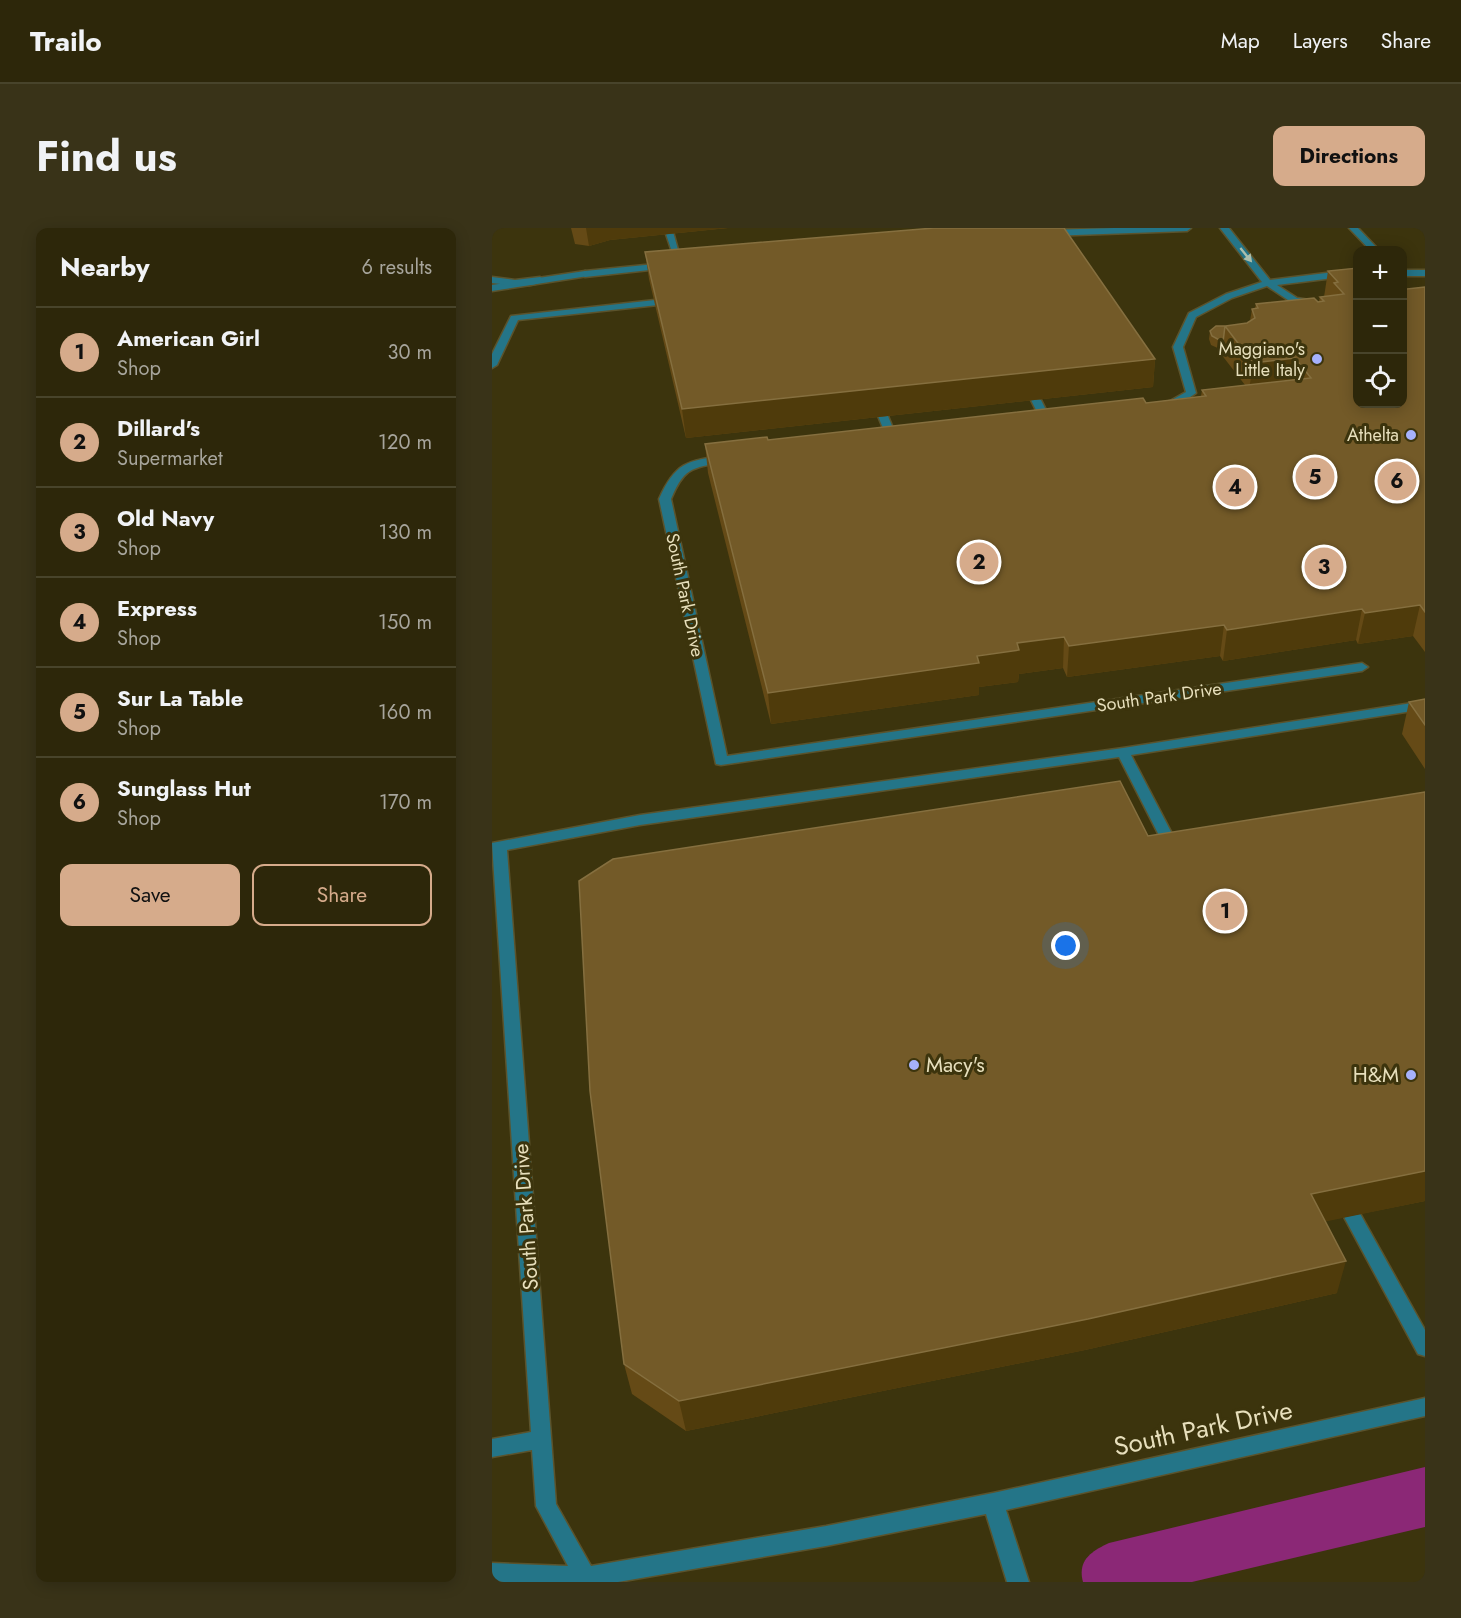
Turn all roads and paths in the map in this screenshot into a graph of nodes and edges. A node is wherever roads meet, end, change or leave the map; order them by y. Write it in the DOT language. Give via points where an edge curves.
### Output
graph roads {
  1 [pos="668,228"];
  2 [pos="1186,228"];
  3 [pos="1224,228"];
  4 [pos="1353,228"];
  5 [pos="1037,234"];
  6 [pos="1371,246"];
  7 [pos="677,255"];
  8 [pos="681,264"];
  9 [pos="1353,273"];
  10 [pos="1407,273"];
  11 [pos="1425,273"];
  12 [pos="492,280"];
  13 [pos="540,280"];
  14 [pos="1268,283"];
  15 [pos="492,288"];
  16 [pos="654,303"];
  17 [pos="1321,304"];
  18 [pos="492,365"];
  19 [pos="1036,400"];
  20 [pos="1150,407"];
  21 [pos="883,416"];
  22 [pos="1046,420"];
  23 [pos="892,438"];
  24 [pos="738,457"];
  25 [pos="1362,667"];
  26 [pos="1425,705"];
  27 [pos="1123,752"];
  28 [pos="494,847"];
  29 [pos="1180,863"];
  30 [pos="499,915"];
  31 [pos="1352,1215"];
  32 [pos="1425,1348"];
  33 [pos="1425,1407"];
  34 [pos="541,1438"];
  35 [pos="492,1448"];
  36 [pos="993,1503"];
  37 [pos="492,1573"];
  38 [pos="582,1580"];
  39 [pos="1018,1582"];
  1 -- 7 [label="street"];
  2 -- 5 [label="street"];
  3 -- 14 [label="street, one-way"];
  4 -- 6 [label="street"];
  8 -- 13 [label="street" via="623,266"];
  9 -- 14 [label="street"];
  10 -- 11 [label="street"];
  12 -- 13 [label="street"];
  13 -- 15 [label="street"];
  14 -- 17 [label="street" via="1294,300"];
  14 -- 20 [label="street" via="1229,296 1192,315 1178,347 1191,393 1173,404"];
  16 -- 18 [label="street" via="514,318"];
  19 -- 22 [label="street"];
  21 -- 23 [label="street"];
  24 -- 25 [label="street, South Park Drive" via="691,463 674,477 665,499 721,761"];
  26 -- 27 [label="street, South Park Drive"];
  27 -- 28 [label="street, South Park Drive" via="640,820"];
  27 -- 29 [label="street"];
  28 -- 30 [label="street, South Park Drive"];
  30 -- 34 [label="street, South Park Drive"];
  31 -- 32 [label="street"];
  33 -- 36 [label="street, South Park Drive"];
  34 -- 35 [label="street"];
  34 -- 38 [label="street, South Park Drive" via="546,1506"];
  36 -- 38 [label="street, South Park Drive"];
  36 -- 39 [label="street"];
  37 -- 38 [label="street, South Park Drive"];
}
